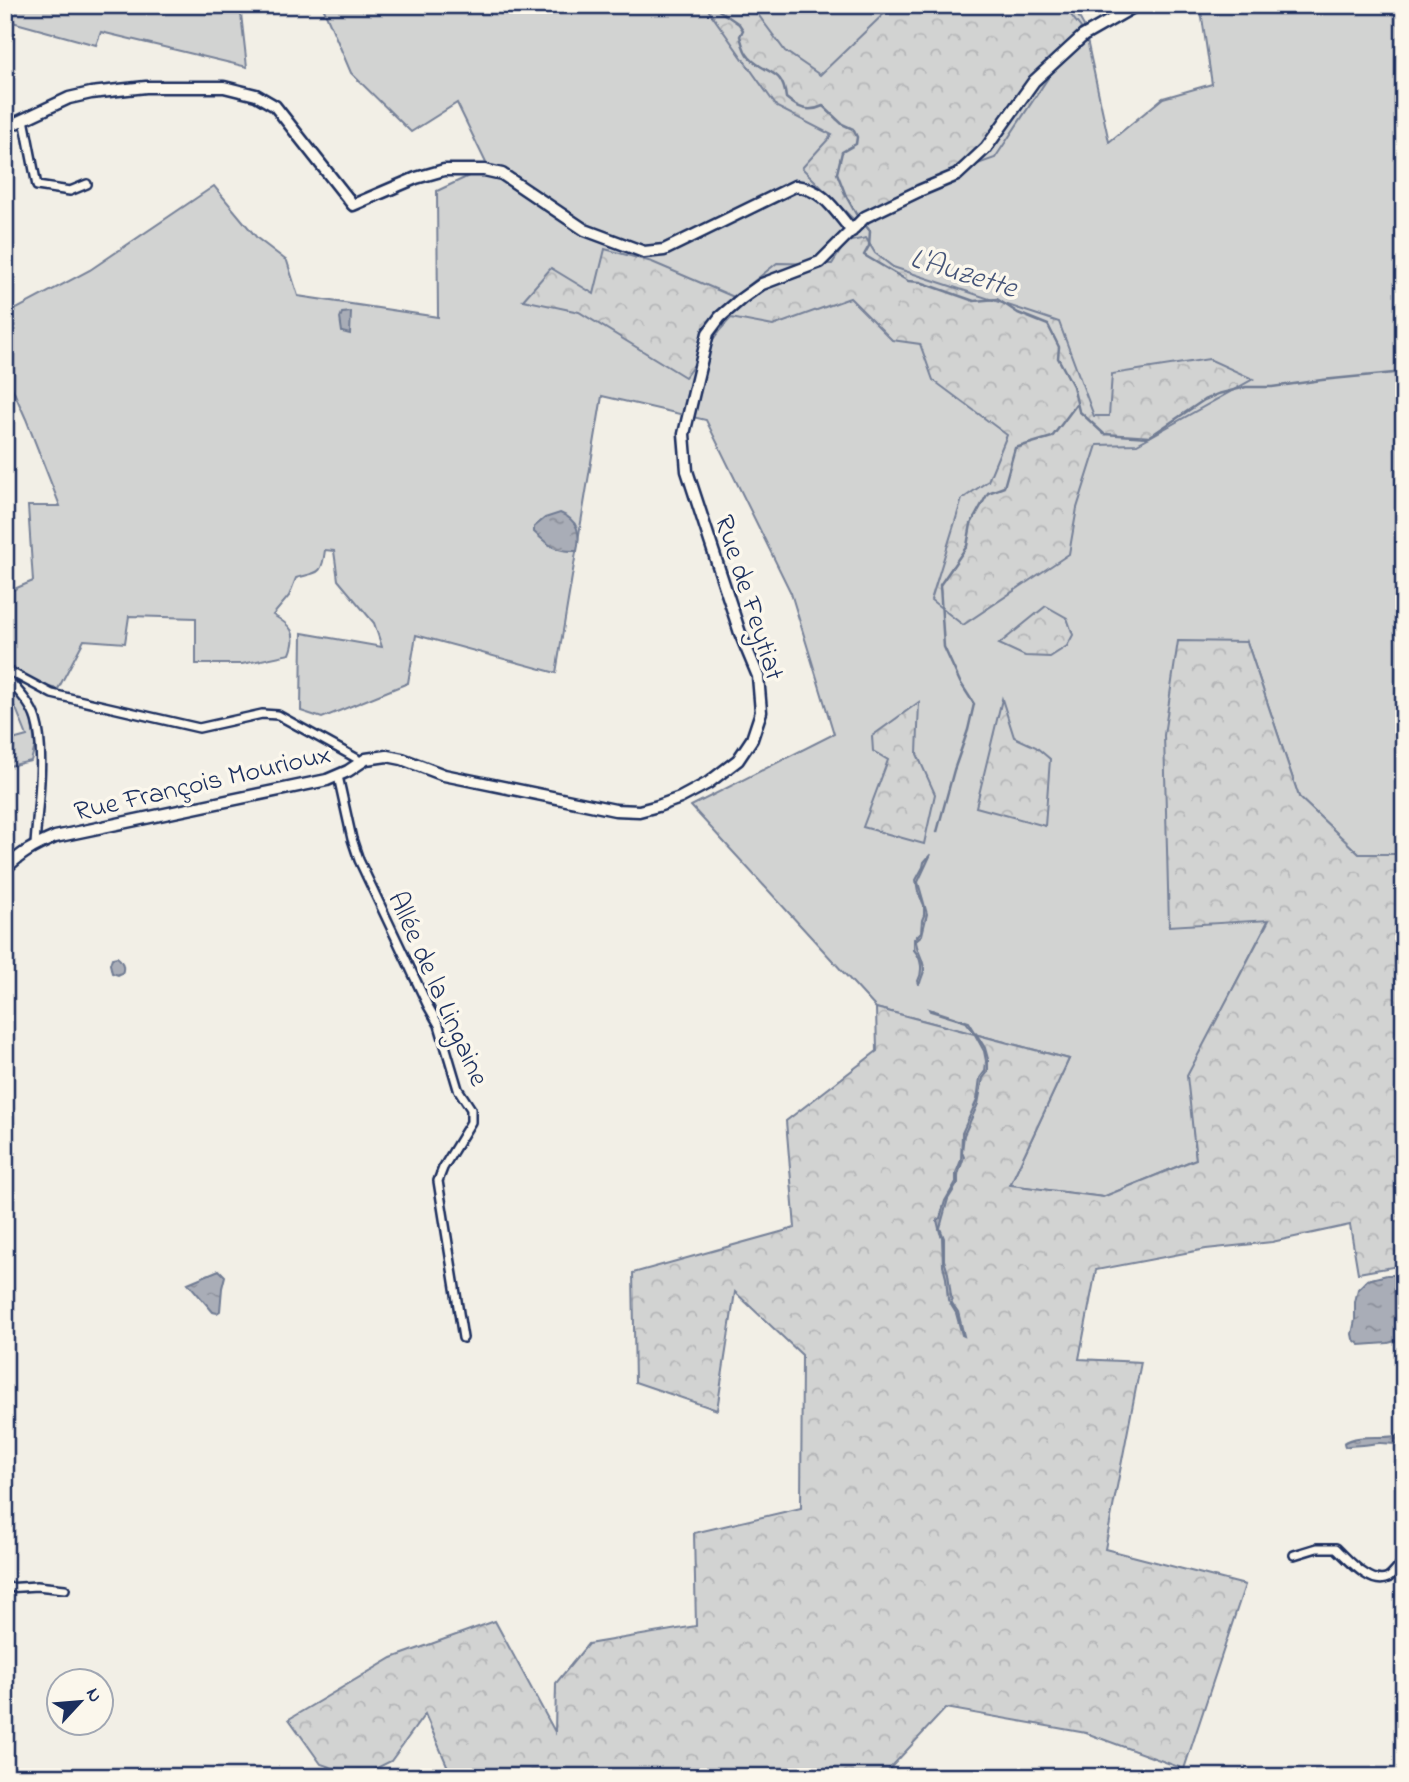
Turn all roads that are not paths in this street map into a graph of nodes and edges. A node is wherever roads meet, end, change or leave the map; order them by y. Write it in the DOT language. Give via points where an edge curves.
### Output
graph roads {
  1 [pos="1137,5"];
  2 [pos="24,119"];
  3 [pos="5,128"];
  4 [pos="87,184"];
  5 [pos="854,228"];
  6 [pos="5,669"];
  7 [pos="5,676"];
  8 [pos="360,762"];
  9 [pos="414,764"];
  10 [pos="338,776"];
  11 [pos="35,845"];
  12 [pos="5,869"];
  13 [pos="463,1338"];
  14 [pos="1294,1555"];
  15 [pos="1404,1561"];
  16 [pos="5,1588"];
  17 [pos="65,1589"];
  1 -- 5 [label="street, Rue de Feytiat" via="1083,36 1034,81 986,148 957,175 865,218"];
  2 -- 3 [label="street"];
  2 -- 4 [label="street" via="37,186 69,191"];
  2 -- 5 [label="street" via="91,93 224,88 256,95 275,106 353,205 444,170 484,170 502,174 585,230 644,252 664,250 795,186 821,195"];
  5 -- 9 [label="street, Rue de Feytiat" via="820,262 762,284 720,317 708,333 684,434 687,471 758,676 761,712 752,739 738,760 680,798 630,811 444,775"];
  6 -- 8 [label="street" via="52,694 199,728 262,714 278,715"];
  7 -- 11 [label="street" via="36,720 41,760"];
  8 -- 9 [label="street, Rue François Mourioux" via="387,756"];
  8 -- 10 [label="street, Rue François Mourioux"];
  10 -- 11 [label="street, Rue François Mourioux"];
  10 -- 13 [label="street, Allée de la Lingaine" via="359,860 439,1025 458,1089 471,1109 471,1122 438,1181"];
  11 -- 12 [label="street, Rue François Mourioux"];
  14 -- 15 [label="street" via="1336,1548 1377,1581 1388,1578"];
  16 -- 17 [label="street"];
}
